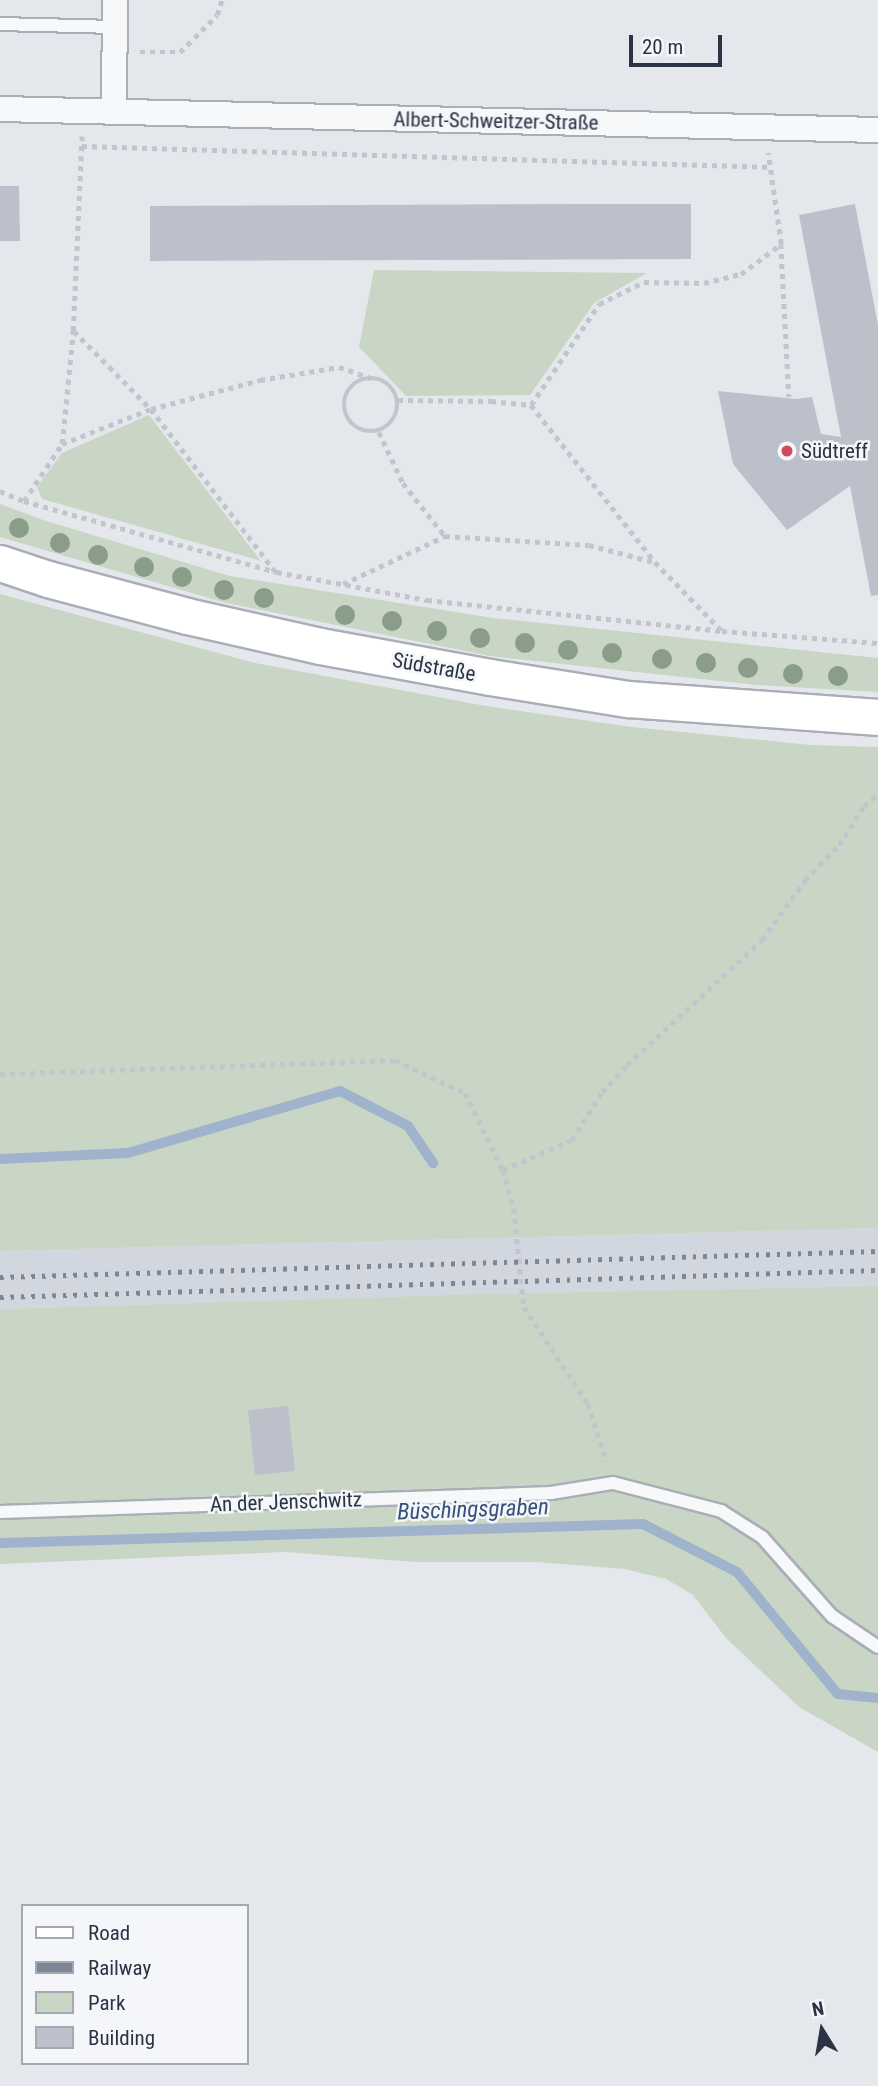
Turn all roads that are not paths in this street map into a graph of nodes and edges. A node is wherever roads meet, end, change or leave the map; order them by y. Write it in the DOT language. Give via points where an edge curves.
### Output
graph roads {
  1 [pos="115,0"];
  2 [pos="0,24"];
  3 [pos="116,27"];
  4 [pos="0,108"];
  5 [pos="114,111"];
  6 [pos="878,130"];
  7 [pos="0,563"];
  8 [pos="878,717"];
  9 [pos="0,1512"];
  10 [pos="878,1647"];
  1 -- 3 [label="street"];
  2 -- 3 [label="lane"];
  3 -- 5 [label="street"];
  4 -- 5 [label="street, Albert-Schweitzer-Straße"];
  5 -- 6 [label="street, Albert-Schweitzer-Straße"];
  7 -- 8 [label="main road, Südstraße" via="187,616 490,677 628,699"];
  9 -- 10 [label="lane, An der Jenschwitz" via="551,1493 613,1483 721,1511 762,1537 832,1616"];
}
